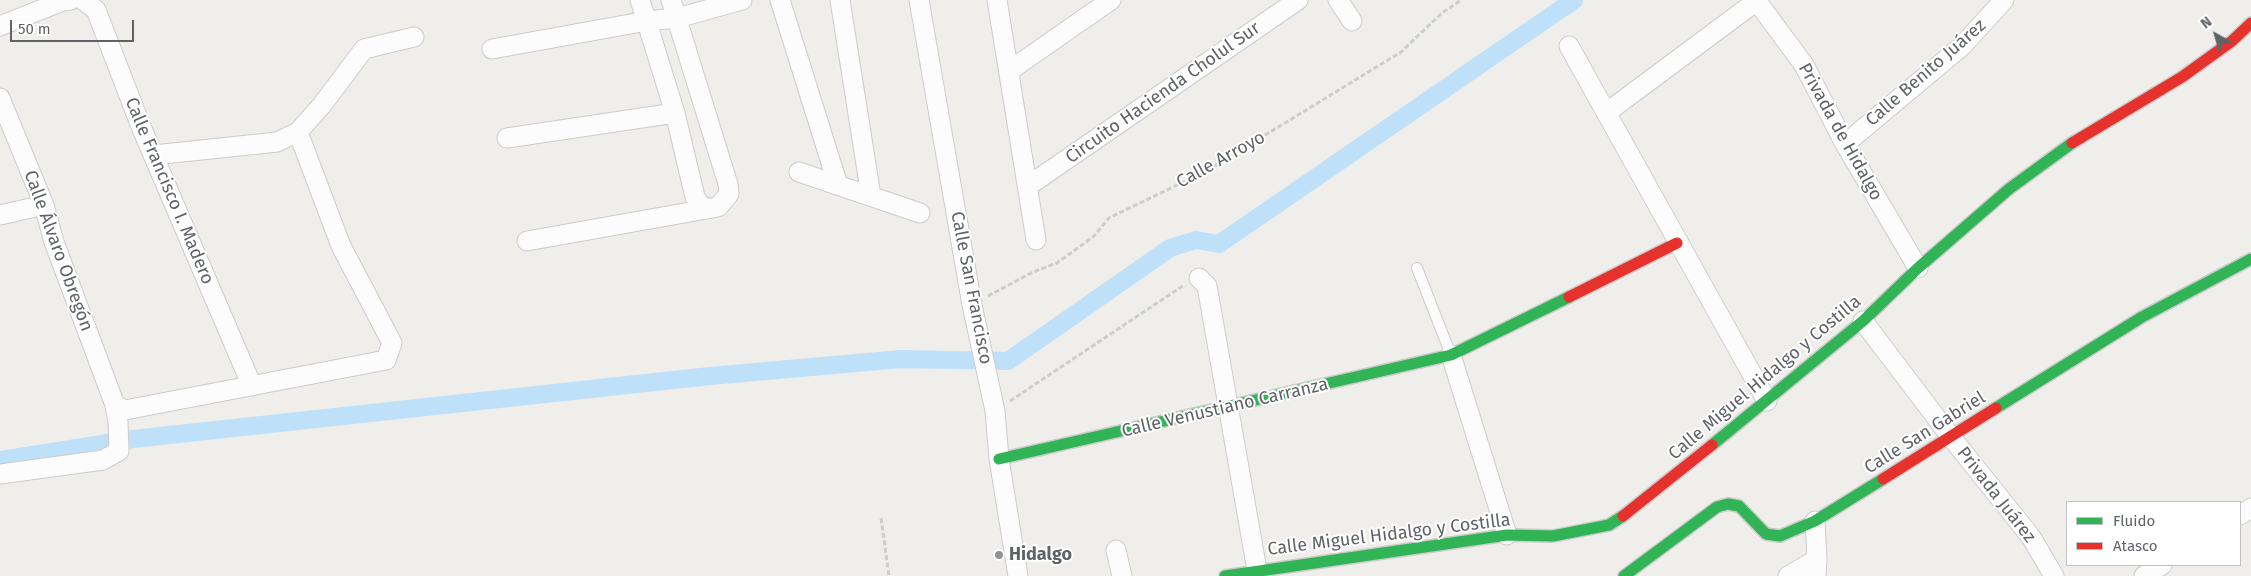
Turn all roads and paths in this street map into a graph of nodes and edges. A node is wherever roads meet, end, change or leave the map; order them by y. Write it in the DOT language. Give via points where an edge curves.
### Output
graph roads {
  1 [pos="71,0"];
  2 [pos="83,0"];
  3 [pos="742,0"];
  4 [pos="780,0"];
  5 [pos="840,0"];
  6 [pos="919,0"];
  7 [pos="997,0"];
  8 [pos="1110,0"];
  9 [pos="1298,0"];
  10 [pos="1338,0"];
  11 [pos="1461,0"];
  12 [pos="1757,0"];
  13 [pos="2004,0"];
  14 [pos="645,6"];
  15 [pos="674,9"];
  16 [pos="1352,21"];
  17 [pos="2251,23"];
  18 [pos="0,26"];
  19 [pos="414,37"];
  20 [pos="1569,46"];
  21 [pos="492,49"];
  22 [pos="1009,71"];
  23 [pos="0,98"];
  24 [pos="675,113"];
  25 [pos="1606,113"];
  26 [pos="298,132"];
  27 [pos="507,138"];
  28 [pos="1844,144"];
  29 [pos="154,155"];
  30 [pos="799,172"];
  31 [pos="838,185"];
  32 [pos="1028,186"];
  33 [pos="871,196"];
  34 [pos="44,205"];
  35 [pos="707,208"];
  36 [pos="920,213"];
  37 [pos="0,215"];
  38 [pos="1036,240"];
  39 [pos="527,241"];
  40 [pos="1677,243"];
  41 [pos="2251,259"];
  42 [pos="1417,268"];
  43 [pos="1918,268"];
  44 [pos="1199,278"];
  45 [pos="972,305"];
  46 [pos="1864,321"];
  47 [pos="1451,355"];
  48 [pos="252,386"];
  49 [pos="1767,401"];
  50 [pos="1228,408"];
  51 [pos="995,411"];
  52 [pos="116,414"];
  53 [pos="1951,437"];
  54 [pos="999,459"];
  55 [pos="0,474"];
  56 [pos="881,518"];
  57 [pos="1814,521"];
  58 [pos="1507,535"];
  59 [pos="1116,550"];
  60 [pos="2160,566"];
  61 [pos="1816,567"];
  62 [pos="1257,570"];
  63 [pos="1633,574"];
  64 [pos="889,576"];
  65 [pos="1018,576"];
  66 [pos="1122,576"];
  67 [pos="1225,576"];
  68 [pos="1788,576"];
  69 [pos="2054,576"];
  70 [pos="2144,576"];
  1 -- 18 [label="street"];
  2 -- 29 [label="street, Calle Francisco I. Madero" via="96,10"];
  3 -- 15 [label="street"];
  4 -- 31 [label="street"];
  5 -- 33 [label="street"];
  6 -- 45 [label="street, Calle San Francisco"];
  7 -- 22 [label="street"];
  8 -- 22 [label="street"];
  9 -- 32 [label="street, Circuito Hacienda Cholul Sur"];
  10 -- 16 [label="street"];
  11 -- 45 [label="path, Calle Arroyo" via="1442,13 1401,52 1208,170 1109,218 1093,237 1057,262"];
  12 -- 25 [label="street"];
  12 -- 28 [label="street, Privada de Hidalgo" via="1804,65"];
  13 -- 28 [label="street, Calle Benito Juárez" via="1962,46"];
  14 -- 15 [label="street"];
  14 -- 21 [label="street"];
  14 -- 24 [label="street"];
  15 -- 35 [label="street" via="728,184 729,194 725,201 718,207"];
  17 -- 43 [label="street, Calle Miguel Hidalgo y Costilla" via="2182,77 2082,136 2009,189"];
  19 -- 26 [label="street" via="364,49 322,106"];
  20 -- 25 [label="street"];
  22 -- 32 [label="street"];
  23 -- 34 [label="street, Calle Álvaro Obregón"];
  24 -- 27 [label="street"];
  24 -- 35 [label="street" via="695,197 700,205"];
  25 -- 40 [label="street"];
  26 -- 29 [label="street" via="276,142"];
  26 -- 48 [label="street" via="342,246 392,343 386,360"];
  28 -- 43 [label="street, Privada de Hidalgo"];
  29 -- 48 [label="street, Calle Francisco I. Madero"];
  30 -- 31 [label="street"];
  31 -- 33 [label="street"];
  32 -- 38 [label="street"];
  33 -- 36 [label="street"];
  34 -- 37 [label="street"];
  34 -- 52 [label="street, Calle Álvaro Obregón" via="54,242"];
  35 -- 39 [label="street"];
  40 -- 47 [label="street, Calle Venustiano Carranza"];
  40 -- 49 [label="street"];
  41 -- 53 [label="street, Calle San Gabriel" via="2142,317"];
  42 -- 47 [label="lane"];
  43 -- 46 [label="street, Calle Miguel Hidalgo y Costilla"];
  44 -- 50 [label="street" via="1207,286"];
  44 -- 51 [label="path" via="1188,282"];
  45 -- 51 [label="street, Calle San Francisco"];
  46 -- 49 [label="street, Calle Miguel Hidalgo y Costilla"];
  46 -- 53 [label="street, Privada Juárez"];
  47 -- 50 [label="street, Calle Venustiano Carranza"];
  47 -- 58 [label="street"];
  48 -- 52 [label="street"];
  49 -- 58 [label="street, Calle Miguel Hidalgo y Costilla" via="1630,512 1609,525 1552,536"];
  50 -- 54 [label="street, Calle Venustiano Carranza"];
  50 -- 62 [label="street"];
  51 -- 54 [label="street, Calle San Francisco"];
  52 -- 55 [label="street, Calle Álvaro Obregón" via="119,450 103,460"];
  53 -- 57 [label="street, Calle San Gabriel"];
  53 -- 69 [label="street, Privada Juárez" via="2031,537"];
  54 -- 65 [label="street, Calle San Francisco"];
  56 -- 64 [label="path"];
  57 -- 61 [label="street"];
  57 -- 63 [label="street, Calle San Gabriel" via="1780,536 1766,534 1739,506 1717,507"];
  58 -- 62 [label="street, Calle Miguel Hidalgo y Costilla"];
  59 -- 66 [label="street"];
  60 -- 70 [label="street"];
  61 -- 68 [label="street"];
  62 -- 67 [label="street, Calle Miguel Hidalgo y Costilla"];
}
